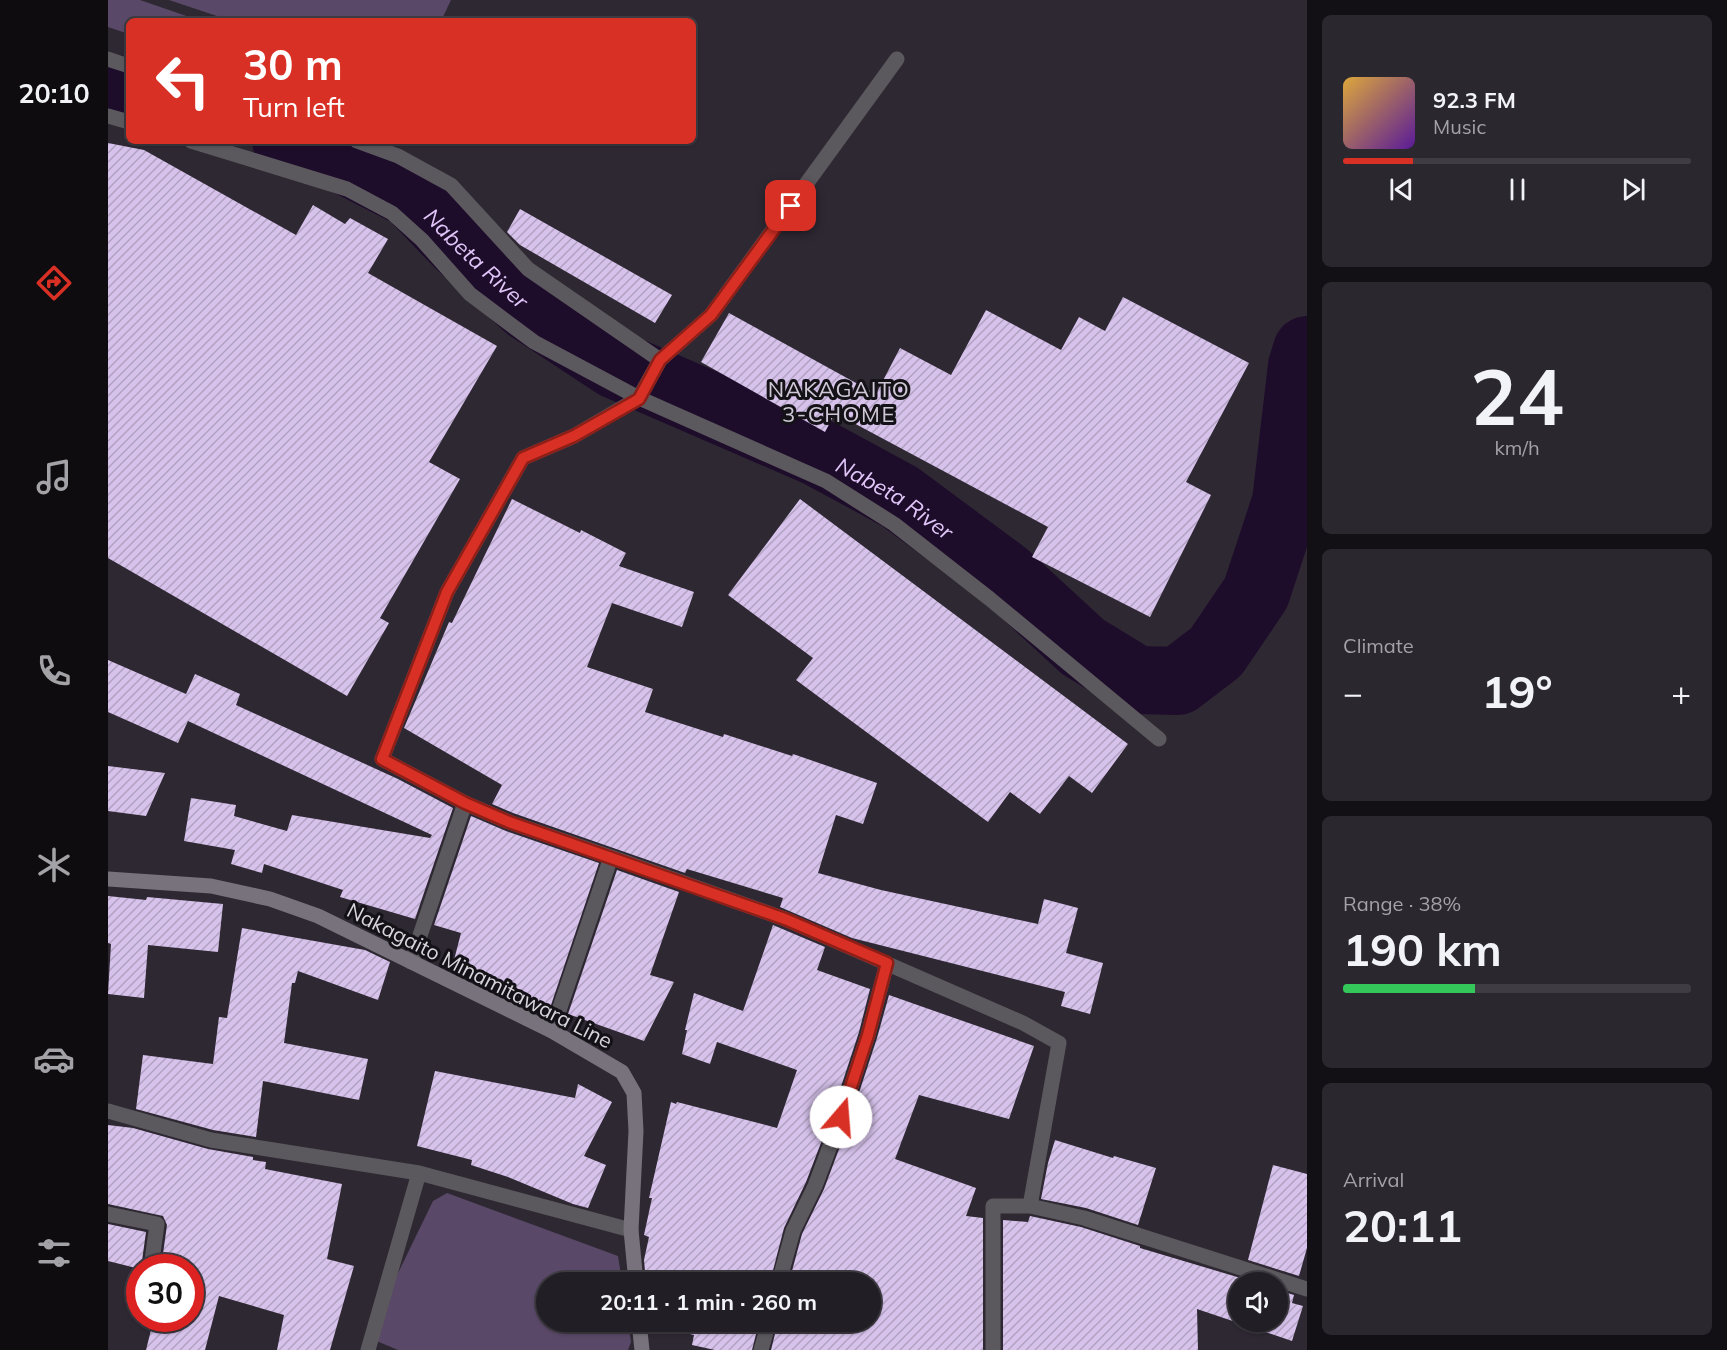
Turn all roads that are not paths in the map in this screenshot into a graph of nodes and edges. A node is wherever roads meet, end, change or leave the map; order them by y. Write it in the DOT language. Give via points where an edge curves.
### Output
graph roads {
  1 [pos="108,59"];
  2 [pos="897,59"];
  3 [pos="126,65"];
  4 [pos="108,116"];
  5 [pos="126,121"];
  6 [pos="201,144"];
  7 [pos="365,144"];
  8 [pos="660,360"];
  9 [pos="639,399"];
  10 [pos="1160,739"];
  11 [pos="465,803"];
  12 [pos="610,857"];
  13 [pos="108,879"];
  14 [pos="411,962"];
  15 [pos="887,963"];
  16 [pos="552,1031"];
  17 [pos="108,1112"];
  18 [pos="419,1173"];
  19 [pos="1030,1206"];
  20 [pos="108,1214"];
  21 [pos="631,1230"];
  22 [pos="153,1254"];
  23 [pos="635,1272"];
  24 [pos="782,1272"];
  25 [pos="1307,1289"];
  26 [pos="640,1332"];
  27 [pos="766,1332"];
  28 [pos="368,1350"];
  29 [pos="642,1350"];
  30 [pos="761,1350"];
  31 [pos="993,1350"];
  1 -- 3 [label="street"];
  2 -- 8 [label="street" via="711,315"];
  4 -- 5 [label="street"];
  6 -- 9 [label="street" via="347,189 392,213 470,294 534,342"];
  7 -- 8 [label="street" via="398,156 451,185 528,269"];
  8 -- 9 [label="street"];
  9 -- 10 [label="street" via="826,481 894,524"];
  9 -- 11 [label="street" via="574,436 523,458 447,592 382,759"];
  11 -- 12 [label="street"];
  11 -- 14 [label="street"];
  12 -- 15 [label="street" via="785,919"];
  12 -- 16 [label="street"];
  13 -- 14 [label="main road, Nakagaito Minamitawara Line" via="211,886 270,899 318,916"];
  14 -- 16 [label="main road, Nakagaito Minamitawara Line"];
  15 -- 19 [label="street" via="1059,1043"];
  15 -- 24 [label="street" via="841,1117 793,1231"];
  16 -- 21 [label="main road, Nakagaito Minamitawara Line" via="622,1072 634,1093"];
  17 -- 18 [label="street" via="211,1140"];
  18 -- 21 [label="street"];
  18 -- 28 [label="street"];
  19 -- 25 [label="street" via="1083,1218"];
  19 -- 31 [label="street" via="993,1206"];
  20 -- 22 [label="street" via="157,1224"];
  21 -- 23 [label="main road, Nakagaito Minamitawara Line"];
  26 -- 29 [label="main road"];
  27 -- 30 [label="street"];
}
